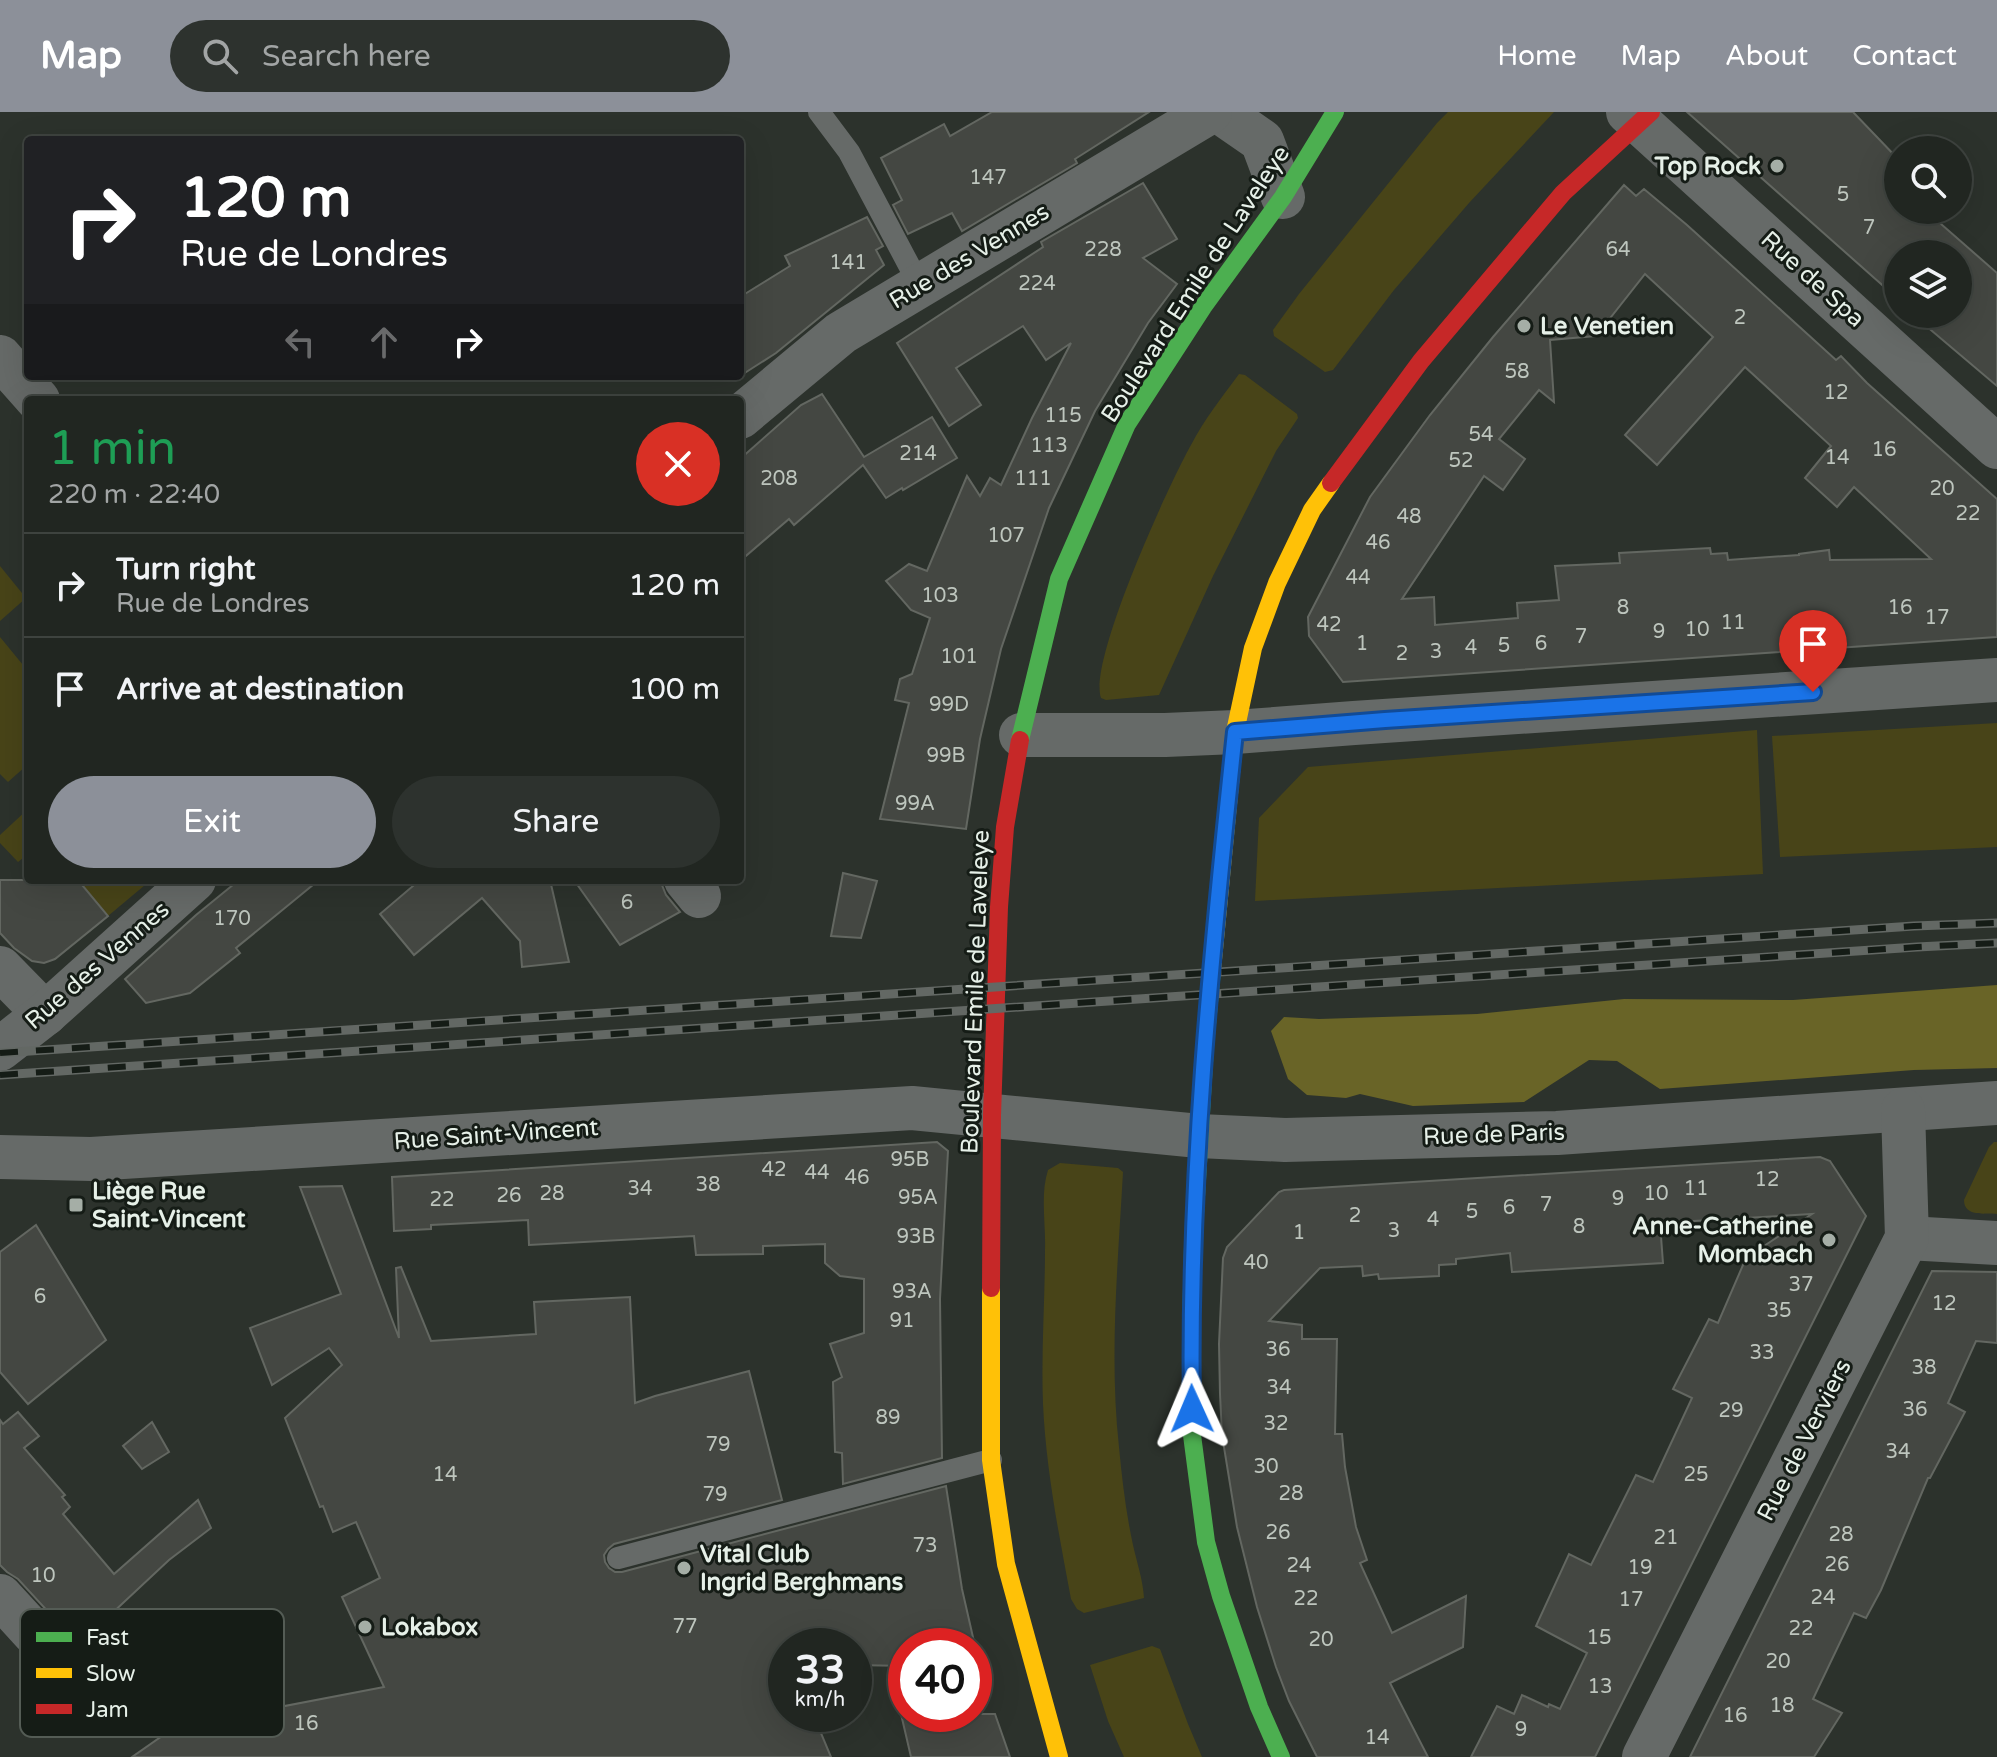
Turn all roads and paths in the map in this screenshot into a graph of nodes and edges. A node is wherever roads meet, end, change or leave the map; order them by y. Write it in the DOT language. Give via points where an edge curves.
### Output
graph roads {
  1 [pos="819,112"];
  2 [pos="1210,112"];
  3 [pos="1220,112"];
  4 [pos="1335,112"];
  5 [pos="1640,116"];
  6 [pos="1283,197"];
  7 [pos="920,286"];
  8 [pos="0,357"];
  9 [pos="34,396"];
  10 [pos="744,414"];
  11 [pos="1997,447"];
  12 [pos="1997,680"];
  13 [pos="1235,732"];
  14 [pos="1021,735"];
  15 [pos="190,884"];
  16 [pos="0,968"];
  17 [pos="45,1014"];
  18 [pos="0,1049"];
  19 [pos="1997,1103"];
  20 [pos="1903,1110"];
  21 [pos="992,1115"];
  22 [pos="1199,1136"];
  23 [pos="0,1157"];
  24 [pos="1907,1238"];
  25 [pos="1997,1243"];
  26 [pos="991,1460"];
  27 [pos="618,1558"];
  28 [pos="0,1596"];
  29 [pos="20,1618"];
  30 [pos="1059,1757"];
  31 [pos="1281,1757"];
  32 [pos="1644,1757"];
  1 -- 7 [label="lane" via="849,152"];
  2 -- 7 [label="street, Rue des Vennes"];
  3 -- 6 [label="street" via="1262,141"];
  4 -- 6 [label="street, Boulevard Emile de Laveleye"];
  5 -- 11 [label="street, Rue de Spa"];
  5 -- 13 [label="street" via="1563,193 1421,361 1312,510 1253,648"];
  6 -- 14 [label="street, Boulevard Emile de Laveleye" via="1127,424 1059,579"];
  7 -- 10 [label="street, Rue des Vennes" via="841,333"];
  8 -- 9 [label="street"];
  12 -- 13 [label="street"];
  13 -- 14 [label="street"];
  13 -- 22 [label="street"];
  14 -- 21 [label="street, Boulevard Emile de Laveleye" via="1005,827"];
  15 -- 17 [label="street, Rue des Vennes"];
  16 -- 17 [label="street"];
  17 -- 18 [label="street, Rue des Vennes"];
  19 -- 20 [label="street, Rue de Paris"];
  20 -- 22 [label="street, Rue de Paris" via="1557,1133 1285,1140"];
  20 -- 24 [label="street, Rue de Verviers"];
  21 -- 22 [label="street, Rue de Paris"];
  21 -- 23 [label="street, Rue Saint-Vincent" via="912,1108 91,1159"];
  21 -- 26 [label="street, Boulevard Emile de Laveleye"];
  22 -- 31 [label="street" via="1191,1390 1204,1527 1235,1638"];
  24 -- 25 [label="street"];
  24 -- 32 [label="street, Rue de Verviers"];
  26 -- 27 [label="lane"];
  26 -- 30 [label="street, Boulevard Emile de Laveleye" via="1006,1564"];
  28 -- 29 [label="street"];
}
